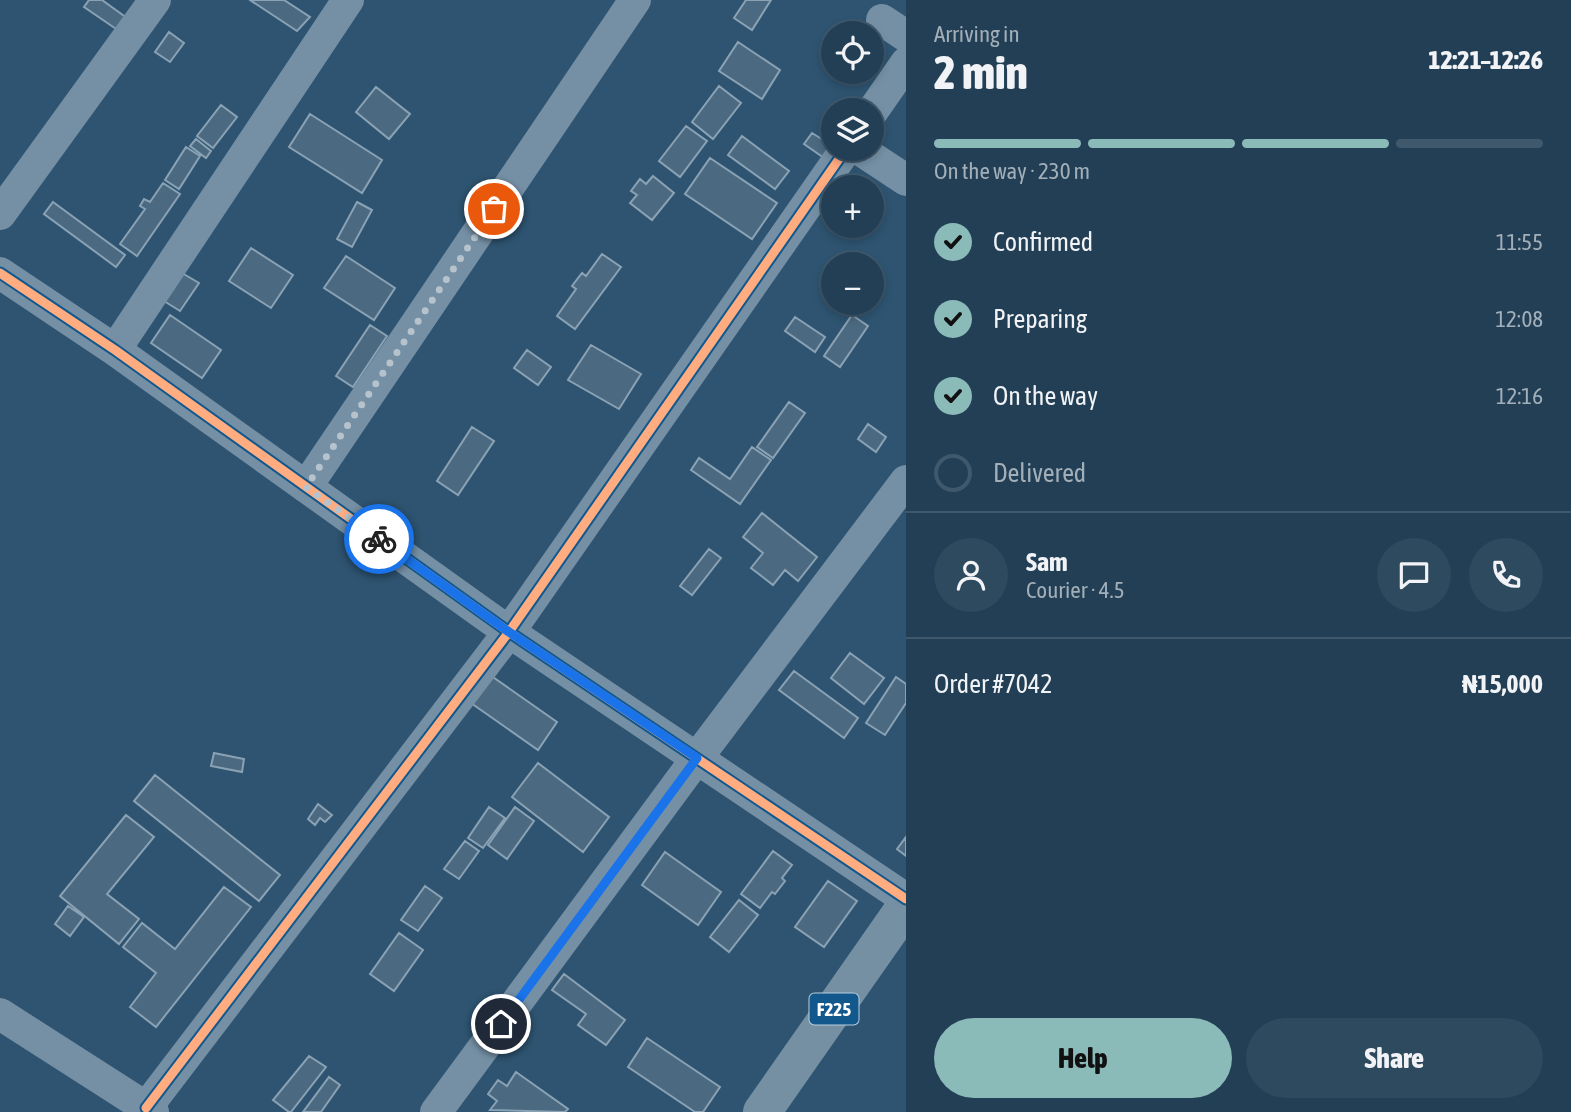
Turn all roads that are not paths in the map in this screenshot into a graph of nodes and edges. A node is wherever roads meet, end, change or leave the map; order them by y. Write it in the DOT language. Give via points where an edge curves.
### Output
graph roads {
  1 [pos="155,0"];
  2 [pos="348,0"];
  3 [pos="635,0"];
  4 [pos="906,63"];
  5 [pos="882,98"];
  6 [pos="838,161"];
  7 [pos="877,161"];
  8 [pos="906,180"];
  9 [pos="0,214"];
  10 [pos="0,273"];
  11 [pos="115,350"];
  12 [pos="906,481"];
  13 [pos="306,487"];
  14 [pos="509,632"];
  15 [pos="697,758"];
  16 [pos="906,899"];
  17 [pos="906,906"];
  18 [pos="0,1014"];
  19 [pos="150,1110"];
  20 [pos="436,1112"];
  21 [pos="762,1112"];
  1 -- 9 [label="street"];
  2 -- 11 [label="street"];
  3 -- 13 [label="street"];
  4 -- 5 [label="street"];
  6 -- 14 [label="street"];
  7 -- 8 [label="street"];
  10 -- 11 [label="street"];
  11 -- 13 [label="street"];
  12 -- 15 [label="street"];
  13 -- 14 [label="street"];
  14 -- 15 [label="street"];
  14 -- 19 [label="street"];
  15 -- 16 [label="street"];
  15 -- 20 [label="street"];
  17 -- 21 [label="main road, F225"];
  18 -- 19 [label="street"];
}
